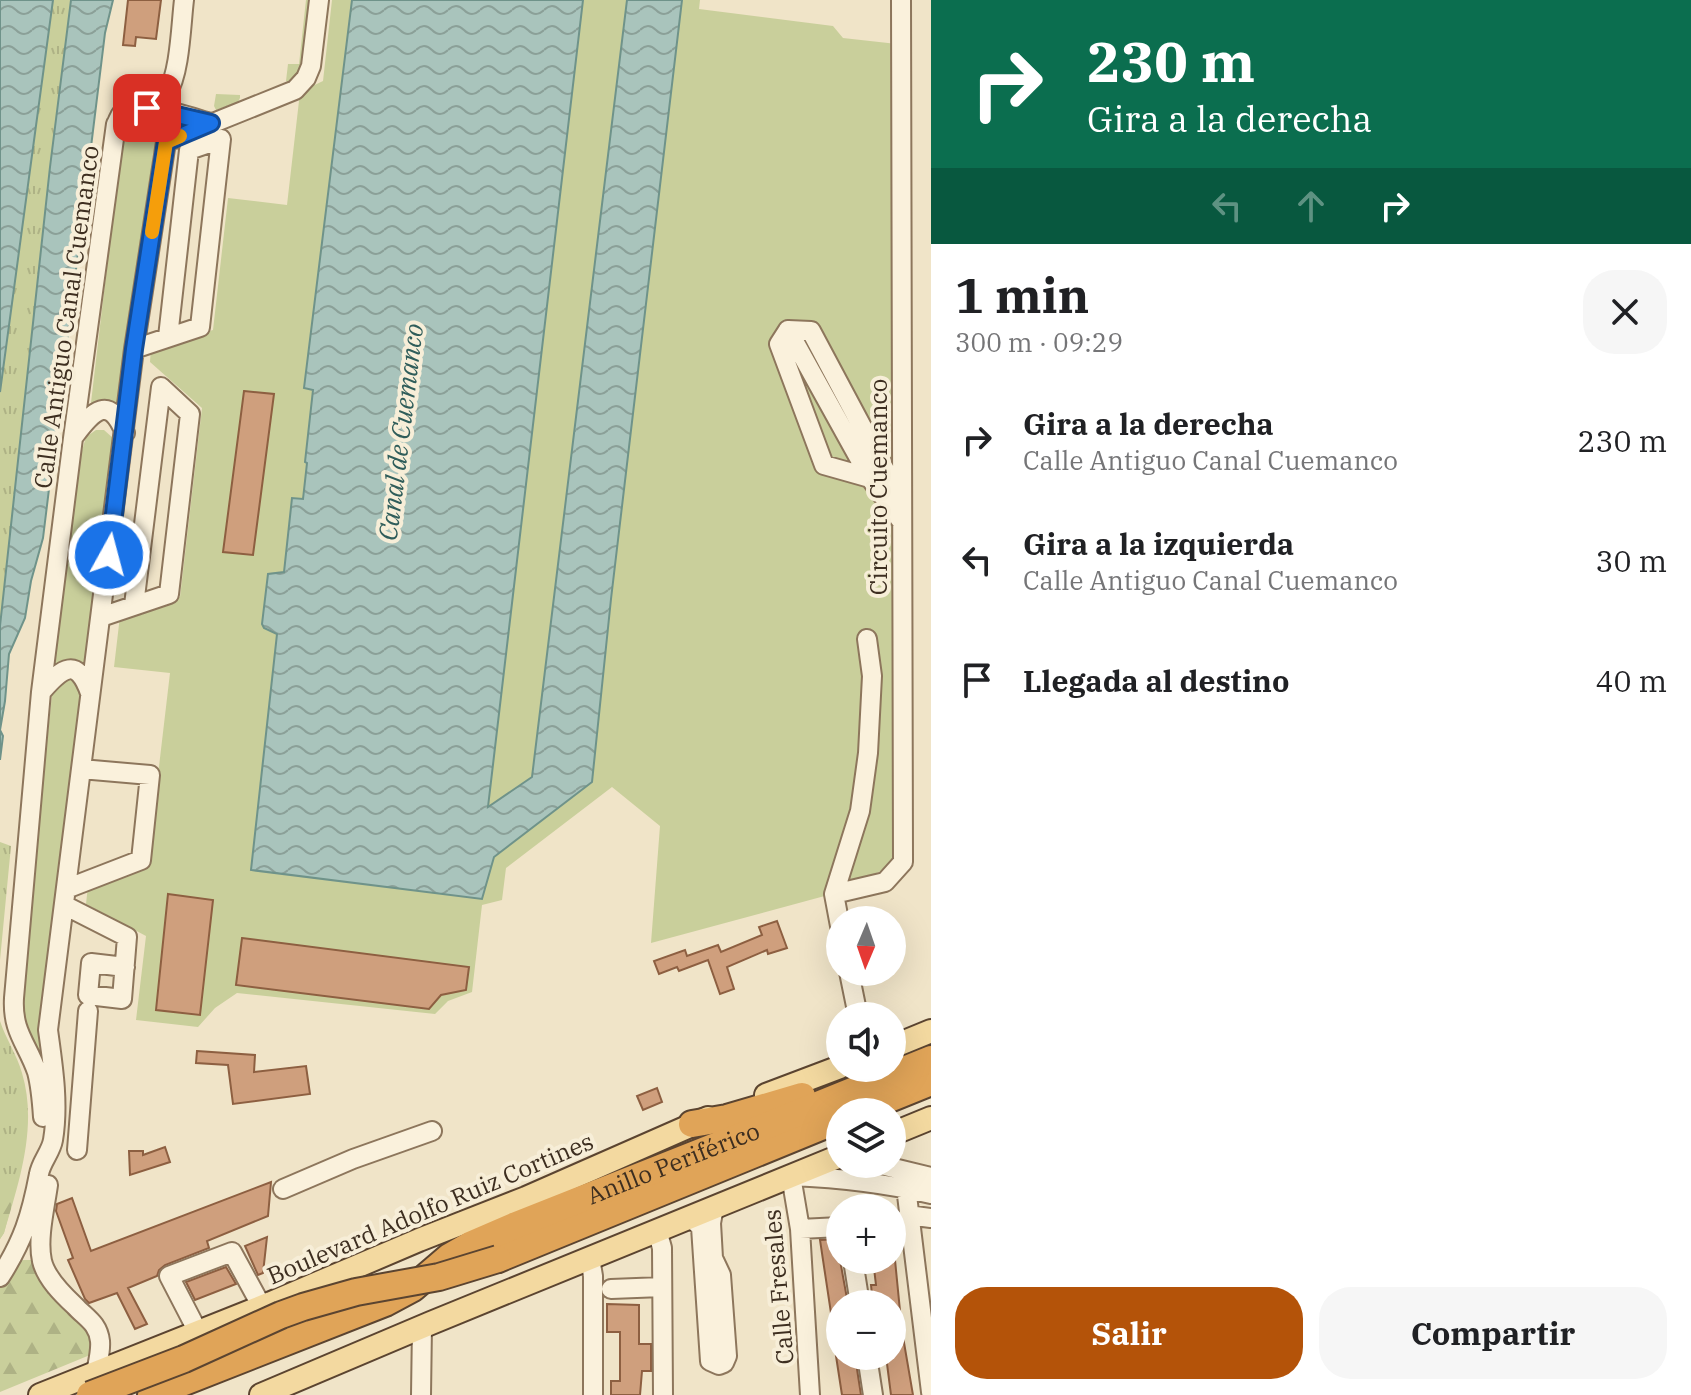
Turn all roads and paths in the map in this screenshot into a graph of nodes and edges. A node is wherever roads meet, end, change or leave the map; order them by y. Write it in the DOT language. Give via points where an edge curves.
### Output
graph roads {
  1 [pos="184,0"];
  2 [pos="319,0"];
  3 [pos="901,0"];
  4 [pos="147,108"];
  5 [pos="211,123"];
  6 [pos="788,330"];
  7 [pos="168,337"];
  8 [pos="134,349"];
  9 [pos="125,433"];
  10 [pos="73,438"];
  11 [pos="870,478"];
  12 [pos="902,512"];
  13 [pos="134,605"];
  14 [pos="101,617"];
  15 [pos="867,639"];
  16 [pos="41,692"];
  17 [pos="90,696"];
  18 [pos="81,769"];
  19 [pos="834,894"];
  20 [pos="65,897"];
  21 [pos="836,906"];
  22 [pos="125,967"];
  23 [pos="88,1011"];
  24 [pos="931,1031"];
  25 [pos="906,1041"];
  26 [pos="931,1059"];
  27 [pos="826,1072"];
  28 [pos="931,1082"];
  29 [pos="841,1098"];
  30 [pos="861,1098"];
  31 [pos="865,1098"];
  32 [pos="826,1112"];
  33 [pos="931,1118"];
  34 [pos="692,1124"];
  35 [pos="826,1125"];
  36 [pos="906,1128"];
  37 [pos="432,1131"];
  38 [pos="77,1150"];
  39 [pos="45,1159"];
  40 [pos="826,1162"];
  41 [pos="791,1176"];
  42 [pos="906,1176"];
  43 [pos="826,1177"];
  44 [pos="931,1177"];
  45 [pos="893,1178"];
  46 [pos="896,1178"];
  47 [pos="283,1189"];
  48 [pos="931,1194"];
  49 [pos="714,1207"];
  50 [pos="908,1215"];
  51 [pos="690,1217"];
  52 [pos="931,1218"];
  53 [pos="826,1228"];
  54 [pos="800,1229"];
  55 [pos="657,1230"];
  56 [pos="922,1245"];
  57 [pos="590,1258"];
  58 [pos="45,1268"];
  59 [pos="5,1269"];
  60 [pos="662,1287"];
  61 [pos="611,1289"];
  62 [pos="262,1307"];
  63 [pos="926,1308"];
  64 [pos="422,1326"];
  65 [pos="198,1332"];
  66 [pos="869,1370"];
  67 [pos="93,1384"];
  68 [pos="931,1392"];
  69 [pos="40,1395"];
  70 [pos="151,1395"];
  71 [pos="263,1395"];
  72 [pos="421,1395"];
  73 [pos="593,1395"];
  74 [pos="663,1395"];
  75 [pos="810,1395"];
  76 [pos="873,1395"];
  1 -- 4 [label="street" via="171,86"];
  2 -- 5 [label="street" via="306,78 295,90"];
  3 -- 12 [label="street, Circuito Cuemanco"];
  4 -- 5 [label="street"];
  4 -- 10 [label="street, Calle Antiguo Canal Cuemanco" via="122,113 116,124"];
  5 -- 8 [label="street, Calle Antiguo Canal Cuemanco" via="166,142"];
  6 -- 11 [label="street"];
  6 -- 11 [label="street" via="779,344 824,465"];
  6 -- 12 [label="street" via="811,331"];
  7 -- 7 [label="street" via="189,150 221,139 200,327"];
  7 -- 8 [label="street"];
  8 -- 9 [label="street, Calle Antiguo Canal Cuemanco"];
  9 -- 10 [label="street" via="118,417 99,411 89,415"];
  9 -- 14 [label="street, Calle Antiguo Canal Cuemanco"];
  10 -- 16 [label="street, Calle Antiguo Canal Cuemanco"];
  11 -- 12 [label="street"];
  12 -- 19 [label="street, Circuito Cuemanco" via="903,862 885,882"];
  13 -- 13 [label="street" via="169,594 190,414 161,387"];
  13 -- 14 [label="street"];
  14 -- 17 [label="street, Calle Antiguo Canal Cuemanco"];
  15 -- 19 [label="street" via="872,676 868,753 860,811"];
  16 -- 17 [label="street" via="56,675 75,670 84,676"];
  16 -- 39 [label="street, Calle Antiguo Canal Cuemanco" via="14,1010 41,1092 40,1143"];
  17 -- 18 [label="street, Calle Antiguo Canal Cuemanco"];
  18 -- 20 [label="street, Calle Antiguo Canal Cuemanco"];
  18 -- 20 [label="street" via="150,775 141,860"];
  19 -- 21 [label="street"];
  20 -- 22 [label="street" via="127,937"];
  20 -- 39 [label="street, Calle Antiguo Canal Cuemanco" via="48,1030 55,1112"];
  23 -- 38 [label="street"];
  24 -- 25 [label="main road"];
  26 -- 30 [label="highway, Anillo Periférico"];
  27 -- 34 [label="main road, Boulevard Adolfo Ruiz Cortines"];
  28 -- 31 [label="highway, Anillo Periférico"];
  29 -- 34 [label="highway" via="809,1094"];
  32 -- 70 [label="highway, Anillo Periférico" via="482,1240 449,1257 399,1296"];
  33 -- 36 [label="main road"];
  34 -- 62 [label="main road, Boulevard Adolfo Ruiz Cortines"];
  35 -- 67 [label="highway, Anillo Periférico, bridge" via="498,1259 303,1307 184,1359"];
  37 -- 47 [label="street"];
  39 -- 58 [label="street, Calle Antiguo Canal Cuemanco"];
  39 -- 59 [label="street, Calle Antiguo Canal Cuemanco" via="26,1227"];
  40 -- 41 [label="main road"];
  41 -- 43 [label="street"];
  41 -- 49 [label="main road"];
  41 -- 54 [label="street, Calle Fresales"];
  42 -- 44 [label="street"];
  45 -- 50 [label="street"];
  46 -- 48 [label="street"];
  49 -- 51 [label="main road"];
  49 -- 51 [label="street" via="713,1258 721,1275 727,1356 719,1365 710,1361 701,1227"];
  50 -- 52 [label="street"];
  50 -- 56 [label="street"];
  51 -- 55 [label="main road"];
  53 -- 54 [label="street"];
  54 -- 75 [label="street, Calle Fresales"];
  55 -- 57 [label="main road"];
  55 -- 60 [label="street"];
  56 -- 63 [label="street"];
  57 -- 64 [label="main road"];
  57 -- 73 [label="street"];
  58 -- 59 [label="street, Calle Antiguo Canal Cuemanco" via="39,1260 21,1255"];
  58 -- 67 [label="street" via="96,1327 100,1343"];
  60 -- 61 [label="street"];
  60 -- 74 [label="street"];
  62 -- 65 [label="main road, Boulevard Adolfo Ruiz Cortines"];
  62 -- 65 [label="street" via="232,1252 169,1276"];
  63 -- 68 [label="street"];
  64 -- 71 [label="main road"];
  64 -- 72 [label="street"];
  65 -- 67 [label="main road, Boulevard Adolfo Ruiz Cortines"];
  66 -- 76 [label="street"];
  67 -- 69 [label="main road, Boulevard Adolfo Ruiz Cortines"];
}
